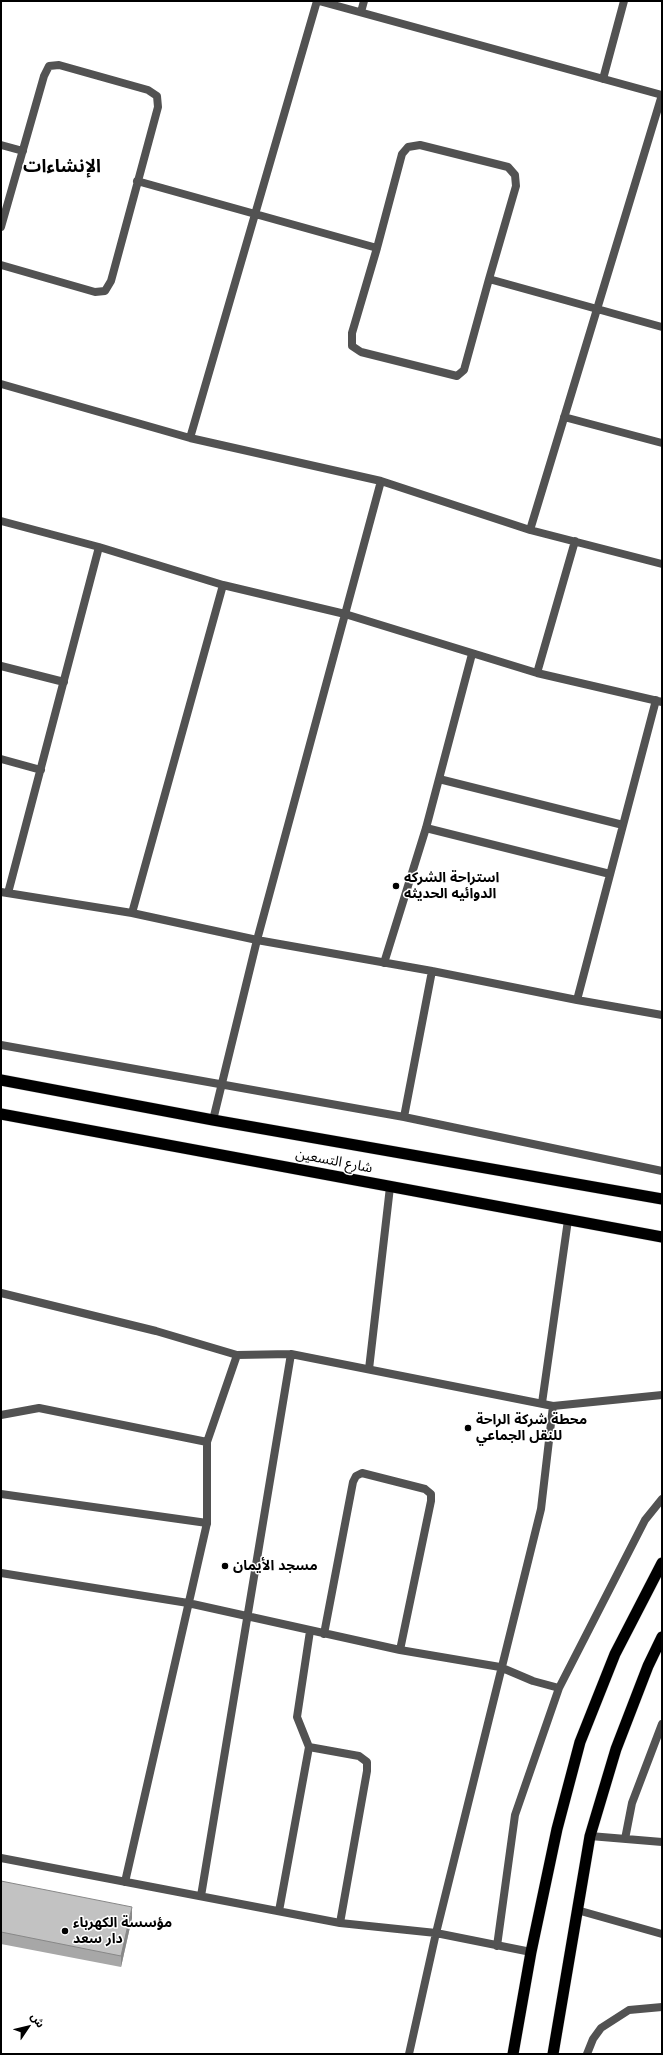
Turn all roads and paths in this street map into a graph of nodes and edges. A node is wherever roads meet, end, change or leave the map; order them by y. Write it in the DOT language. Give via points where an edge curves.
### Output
graph roads {
  1 [pos="318,1"];
  2 [pos="364,1"];
  3 [pos="624,1"];
  4 [pos="361,12"];
  5 [pos="603,79"];
  6 [pos="662,95"];
  7 [pos="1,145"];
  8 [pos="23,151"];
  9 [pos="137,181"];
  10 [pos="255,214"];
  11 [pos="1,228"];
  12 [pos="378,248"];
  13 [pos="1,265"];
  14 [pos="489,279"];
  15 [pos="597,309"];
  16 [pos="662,327"];
  17 [pos="1,384"];
  18 [pos="564,417"];
  19 [pos="190,438"];
  20 [pos="662,443"];
  21 [pos="381,481"];
  22 [pos="1,521"];
  23 [pos="530,530"];
  24 [pos="575,541"];
  25 [pos="99,547"];
  26 [pos="662,564"];
  27 [pos="222,585"];
  28 [pos="345,614"];
  29 [pos="472,654"];
  30 [pos="1,666"];
  31 [pos="537,673"];
  32 [pos="64,682"];
  33 [pos="659,701"];
  34 [pos="1,759"];
  35 [pos="41,770"];
  36 [pos="439,779"];
  37 [pos="623,826"];
  38 [pos="426,828"];
  39 [pos="610,874"];
  40 [pos="5,893"];
  41 [pos="132,913"];
  42 [pos="257,940"];
  43 [pos="384,963"];
  44 [pos="432,971"];
  45 [pos="577,1000"];
  46 [pos="662,1015"];
  47 [pos="1,1045"];
  48 [pos="1,1080"];
  49 [pos="220,1084"];
  50 [pos="1,1114"];
  51 [pos="404,1118"];
  52 [pos="213,1120"];
  53 [pos="662,1171"];
  54 [pos="390,1187"];
  55 [pos="662,1199"];
  56 [pos="568,1220"];
  57 [pos="662,1238"];
  58 [pos="1,1293"];
  59 [pos="291,1354"];
  60 [pos="237,1355"];
  61 [pos="369,1369"];
  62 [pos="662,1395"];
  63 [pos="542,1403"];
  64 [pos="554,1406"];
  65 [pos="1,1416"];
  66 [pos="207,1442"];
  67 [pos="1,1494"];
  68 [pos="662,1500"];
  69 [pos="207,1523"];
  70 [pos="662,1563"];
  71 [pos="1,1573"];
  72 [pos="188,1603"];
  73 [pos="247,1616"];
  74 [pos="310,1631"];
  75 [pos="324,1634"];
  76 [pos="662,1638"];
  77 [pos="400,1650"];
  78 [pos="500,1667"];
  79 [pos="559,1688"];
  80 [pos="662,1724"];
  81 [pos="309,1747"];
  82 [pos="590,1836"];
  83 [pos="625,1838"];
  84 [pos="662,1842"];
  85 [pos="1,1858"];
  86 [pos="125,1882"];
  87 [pos="201,1896"];
  88 [pos="577,1910"];
  89 [pos="279,1911"];
  90 [pos="340,1923"];
  91 [pos="436,1933"];
  92 [pos="662,1934"];
  93 [pos="497,1946"];
  94 [pos="530,1952"];
  95 [pos="662,2007"];
  96 [pos="409,2054"];
  97 [pos="512,2054"];
  98 [pos="553,2054"];
  99 [pos="587,2054"];
  1 -- 4 [label="street"];
  1 -- 10 [label="street"];
  2 -- 4 [label="street"];
  3 -- 5 [label="street"];
  4 -- 5 [label="street"];
  5 -- 6 [label="street"];
  6 -- 15 [label="street"];
  7 -- 8 [label="street"];
  8 -- 9 [label="street" via="44,76 49,66 59,65 148,90 157,96 158,107"];
  8 -- 11 [label="street"];
  9 -- 10 [label="street"];
  9 -- 13 [label="street" via="111,281 104,291 95,292"];
  10 -- 12 [label="street"];
  10 -- 19 [label="street"];
  12 -- 14 [label="street" via="352,333 352,346 361,352 457,376 464,370"];
  12 -- 14 [label="street" via="402,154 408,147 420,145 508,167 515,175 516,186"];
  14 -- 15 [label="street"];
  15 -- 16 [label="street"];
  15 -- 18 [label="street"];
  17 -- 19 [label="street"];
  18 -- 20 [label="street"];
  18 -- 23 [label="street"];
  19 -- 21 [label="street"];
  21 -- 23 [label="street"];
  21 -- 28 [label="street"];
  22 -- 25 [label="street"];
  23 -- 24 [label="street"];
  24 -- 26 [label="street"];
  24 -- 31 [label="street"];
  25 -- 27 [label="street"];
  25 -- 32 [label="street"];
  27 -- 28 [label="street"];
  27 -- 41 [label="street"];
  28 -- 29 [label="street"];
  28 -- 42 [label="street"];
  29 -- 31 [label="street"];
  29 -- 36 [label="street"];
  30 -- 32 [label="street"];
  31 -- 33 [label="street"];
  32 -- 35 [label="street"];
  33 -- 37 [label="street"];
  34 -- 35 [label="street"];
  35 -- 40 [label="street"];
  36 -- 37 [label="street"];
  36 -- 38 [label="street"];
  37 -- 39 [label="street"];
  38 -- 39 [label="street"];
  38 -- 43 [label="street"];
  39 -- 45 [label="street"];
  40 -- 41 [label="street"];
  41 -- 42 [label="street"];
  42 -- 43 [label="street"];
  42 -- 49 [label="street"];
  43 -- 44 [label="street"];
  44 -- 45 [label="street"];
  44 -- 51 [label="street"];
  45 -- 46 [label="street"];
  47 -- 49 [label="street"];
  48 -- 52 [label="highway, شارع التسعين"];
  49 -- 51 [label="street"];
  49 -- 52 [label="street"];
  50 -- 54 [label="highway, شارع التسعين"];
  51 -- 53 [label="street"];
  52 -- 55 [label="highway, شارع التسعين"];
  54 -- 56 [label="highway, شارع التسعين"];
  54 -- 61 [label="street"];
  56 -- 57 [label="highway, شارع التسعين"];
  56 -- 63 [label="street"];
  58 -- 60 [label="street" via="156,1330"];
  59 -- 60 [label="street"];
  59 -- 61 [label="street"];
  59 -- 73 [label="street"];
  60 -- 66 [label="street"];
  61 -- 63 [label="street"];
  62 -- 64 [label="street"];
  63 -- 64 [label="street"];
  64 -- 78 [label="street" via="541,1509"];
  65 -- 66 [label="street" via="39,1408"];
  66 -- 69 [label="street"];
  67 -- 69 [label="street"];
  68 -- 79 [label="street" via="645,1520"];
  69 -- 72 [label="street"];
  70 -- 94 [label="highway" via="615,1654 580,1742 557,1829"];
  71 -- 72 [label="street"];
  72 -- 73 [label="street"];
  72 -- 86 [label="street"];
  73 -- 74 [label="street"];
  73 -- 87 [label="street"];
  74 -- 75 [label="street"];
  74 -- 81 [label="street" via="297,1717"];
  75 -- 77 [label="street"];
  75 -- 77 [label="street" via="353,1482 356,1476 362,1473 426,1489 431,1494"];
  76 -- 82 [label="highway" via="648,1666 616,1749"];
  77 -- 78 [label="street"];
  78 -- 79 [label="street" via="533,1681"];
  78 -- 91 [label="street"];
  79 -- 93 [label="street" via="515,1815"];
  80 -- 83 [label="street" via="632,1803"];
  81 -- 89 [label="street"];
  81 -- 90 [label="street" via="359,1756 367,1762"];
  82 -- 83 [label="street"];
  82 -- 88 [label="highway"];
  83 -- 84 [label="street"];
  85 -- 86 [label="street"];
  86 -- 87 [label="street"];
  87 -- 89 [label="street"];
  88 -- 92 [label="street"];
  88 -- 98 [label="highway"];
  89 -- 90 [label="street"];
  90 -- 91 [label="street"];
  91 -- 93 [label="street"];
  91 -- 96 [label="street"];
  93 -- 94 [label="street"];
  94 -- 97 [label="highway"];
  95 -- 99 [label="street" via="629,2010 601,2028"];
}
